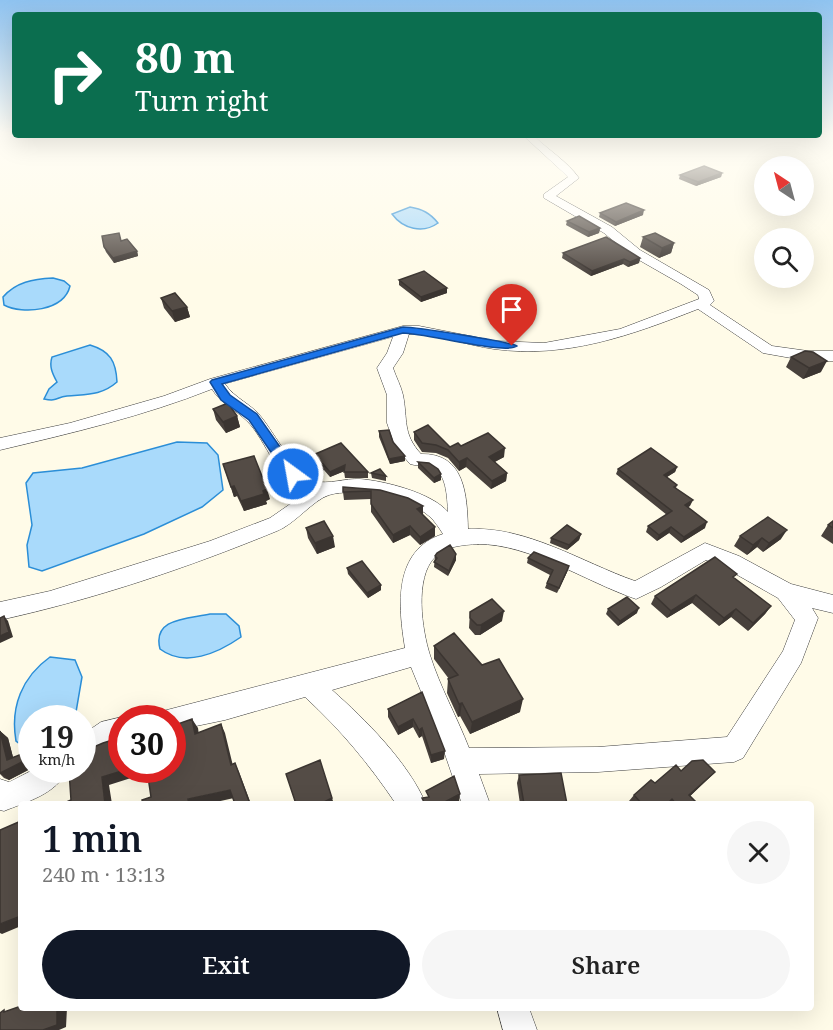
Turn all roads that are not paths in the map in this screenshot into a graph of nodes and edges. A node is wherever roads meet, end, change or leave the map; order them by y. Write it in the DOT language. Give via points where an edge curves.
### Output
graph roads {
  1 [pos="569,181"];
  2 [pos="698,303"];
  3 [pos="403,330"];
  4 [pos="833,356"];
  5 [pos="216,382"];
  6 [pos="0,444"];
  7 [pos="324,489"];
  8 [pos="458,538"];
  9 [pos="786,592"];
  10 [pos="833,604"];
  11 [pos="3,611"];
  12 [pos="418,656"];
  13 [pos="309,685"];
  14 [pos="186,716"];
  15 [pos="461,761"];
  16 [pos="38,783"];
  17 [pos="0,792"];
  18 [pos="410,801"];
  19 [pos="475,801"];
  20 [pos="514,1011"];
  21 [pos="520,1030"];
  1 -- 2 [label="street" via="548,196 704,293 706,301"];
  2 -- 3 [label="street" via="624,333 544,348 495,345"];
  2 -- 4 [label="street" via="768,350"];
  3 -- 5 [label="street"];
  3 -- 8 [label="street" via="385,368 395,396 396,423 404,446 416,459 436,460 449,472 459,498"];
  5 -- 6 [label="street" via="170,400"];
  5 -- 7 [label="street" via="225,397 253,417 293,474 306,486"];
  7 -- 8 [label="street" via="360,486 415,498 436,512"];
  7 -- 11 [label="street" via="278,523 218,547"];
  8 -- 9 [label="street" via="488,536 512,541 636,590 705,550"];
  8 -- 12 [label="street" via="435,543 416,562 410,593"];
  9 -- 10 [label="street"];
  9 -- 15 [label="street" via="807,618 793,656 734,749 589,761"];
  12 -- 13 [label="street"];
  12 -- 15 [label="street"];
  13 -- 14 [label="street"];
  13 -- 18 [label="street" via="378,754"];
  15 -- 19 [label="street"];
  16 -- 17 [label="street" via="4,798"];
  20 -- 21 [label="street"];
}
